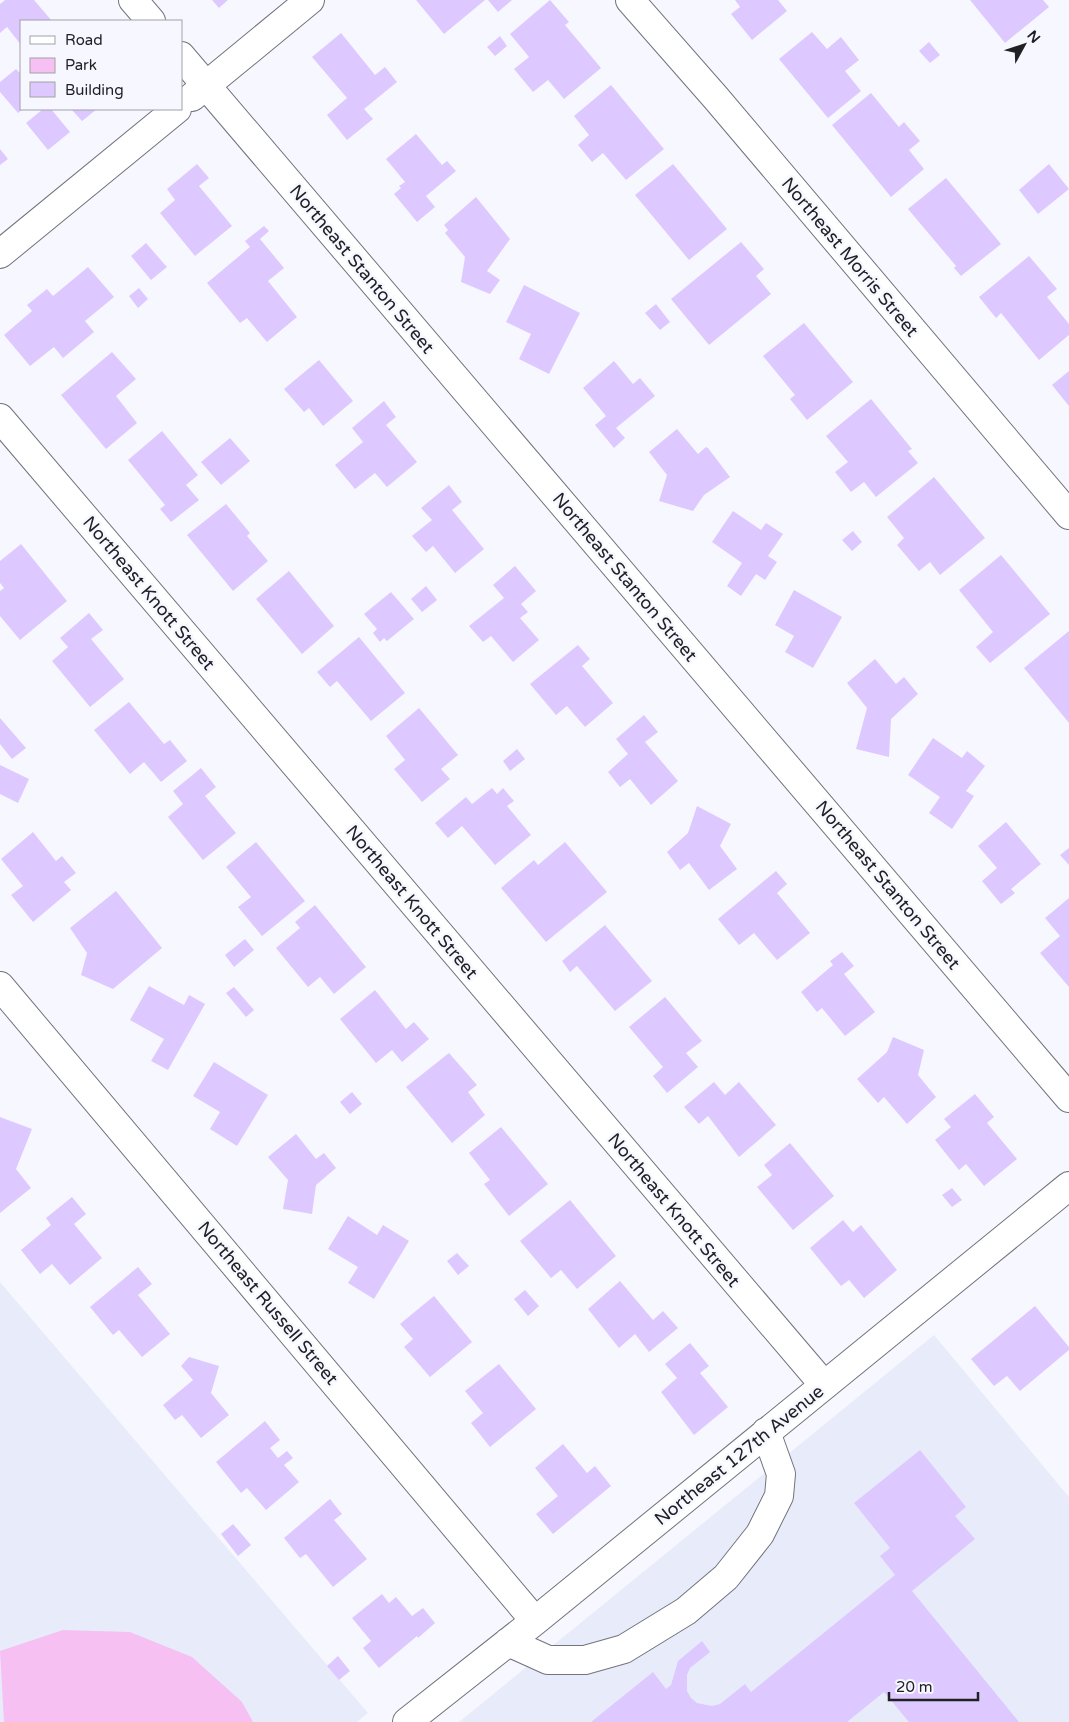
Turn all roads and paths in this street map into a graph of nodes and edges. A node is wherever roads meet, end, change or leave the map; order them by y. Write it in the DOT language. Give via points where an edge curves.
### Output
graph roads {
  1 [pos="133,0"];
  2 [pos="310,0"];
  3 [pos="630,0"];
  4 [pos="150,20"];
  5 [pos="182,57"];
  6 [pos="206,85"];
  7 [pos="182,105"];
  8 [pos="176,110"];
  9 [pos="0,254"];
  10 [pos="0,418"];
  11 [pos="1069,515"];
  12 [pos="0,986"];
  13 [pos="1069,1098"];
  14 [pos="1069,1186"];
  15 [pos="824,1386"];
  16 [pos="766,1432"];
  17 [pos="535,1621"];
  18 [pos="508,1642"];
  19 [pos="407,1722"];
  1 -- 4 [label="street"];
  2 -- 6 [label="street"];
  3 -- 11 [label="street, Northeast Morris Street"];
  5 -- 6 [label="street, Northeast Stanton Street"];
  6 -- 7 [label="street"];
  6 -- 13 [label="street, Northeast Stanton Street"];
  8 -- 9 [label="street"];
  10 -- 15 [label="street, Northeast Knott Street"];
  12 -- 17 [label="street, Northeast Russell Street"];
  14 -- 15 [label="street, Northeast 127th Avenue"];
  15 -- 16 [label="street, Northeast 127th Avenue"];
  16 -- 17 [label="street, Northeast 127th Avenue"];
  16 -- 18 [label="street" via="781,1474 779,1496 760,1534 726,1577 686,1611 624,1649 585,1660 548,1660"];
  17 -- 18 [label="street, Northeast 127th Avenue"];
  18 -- 19 [label="street, Northeast 127th Avenue"];
}
